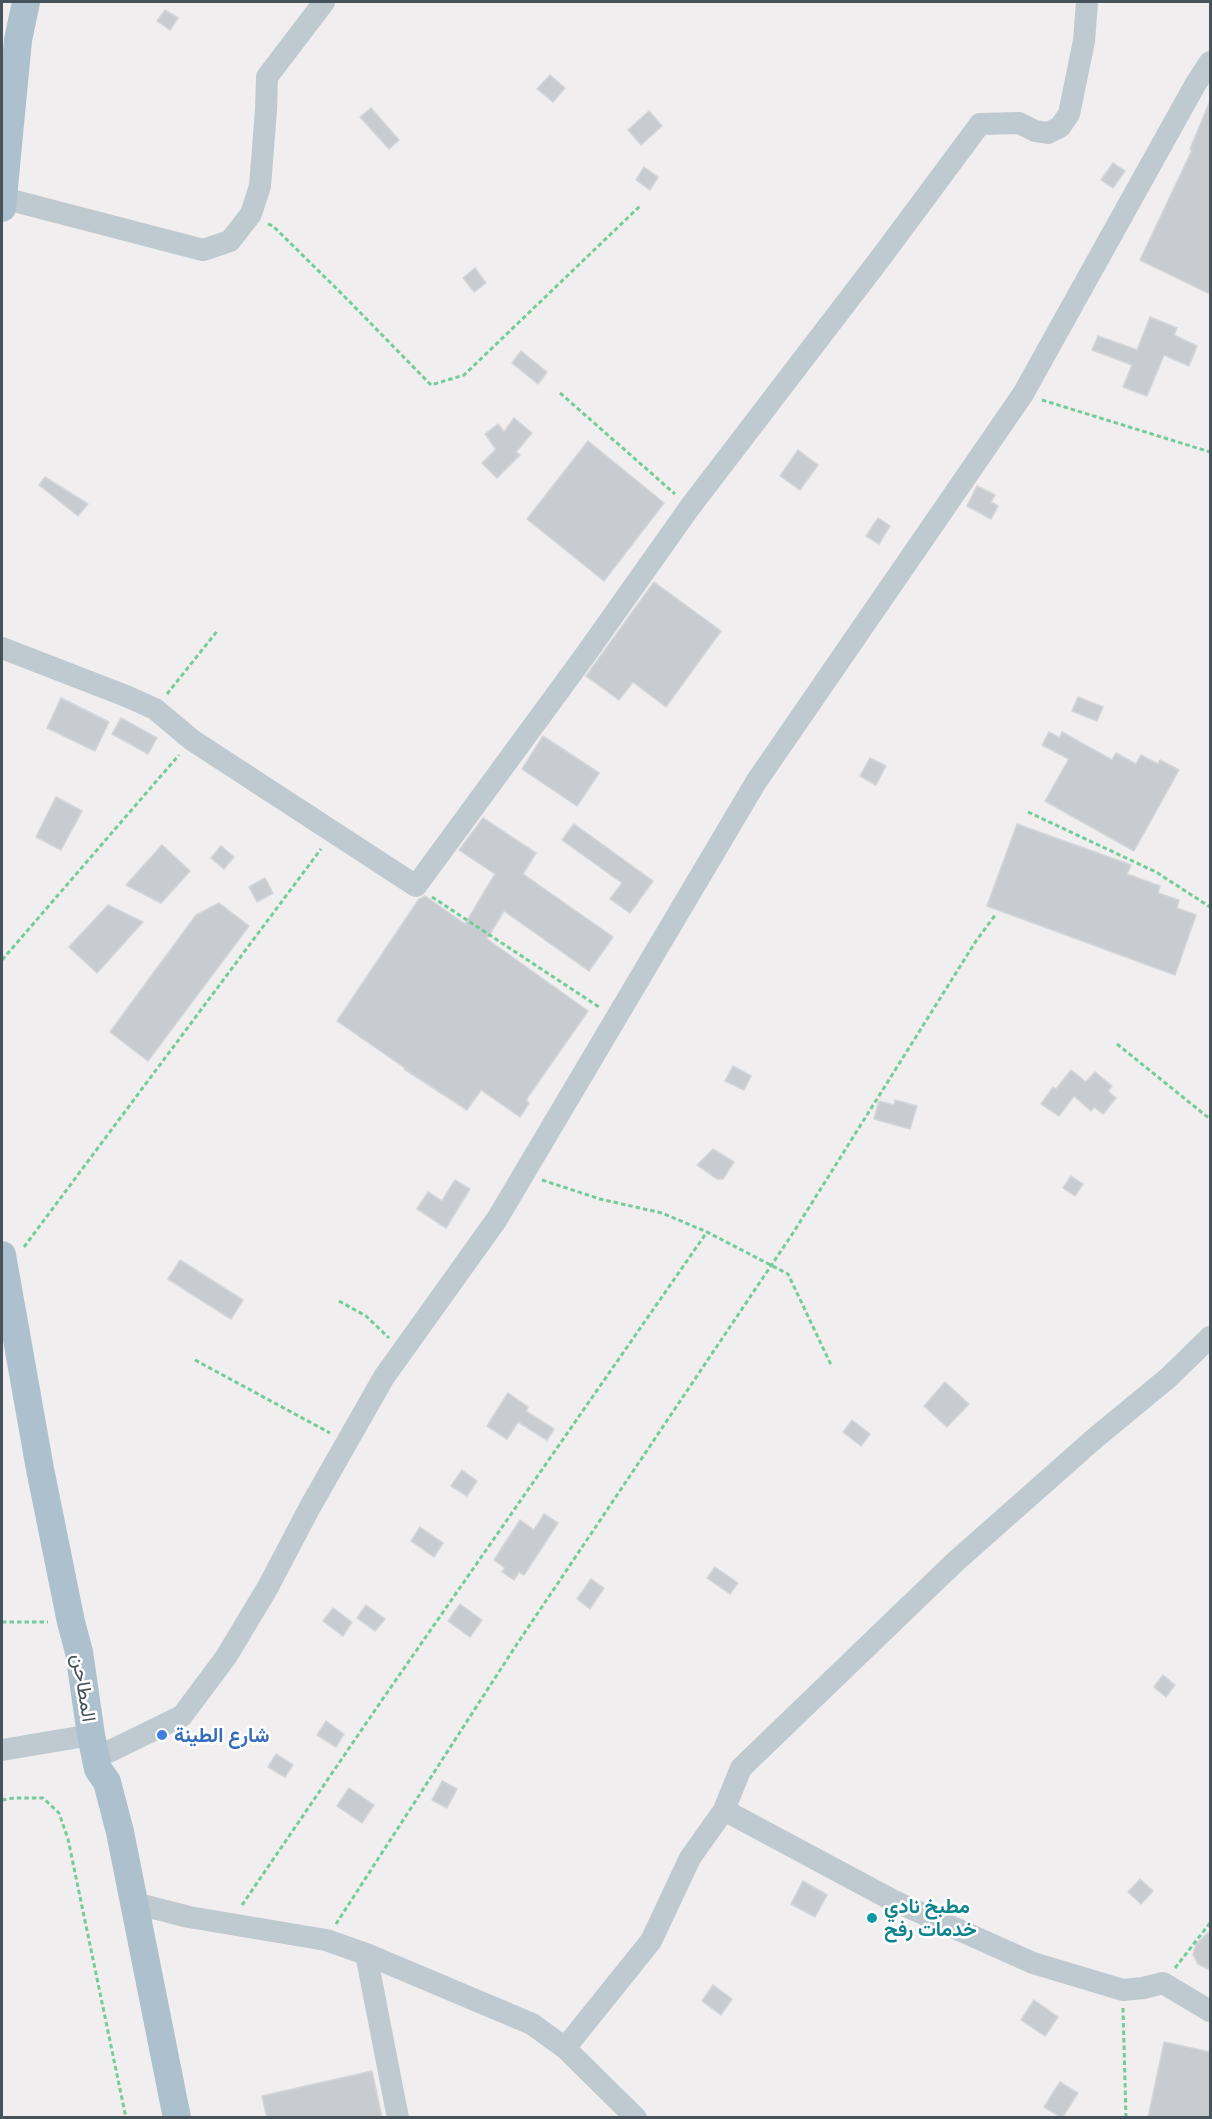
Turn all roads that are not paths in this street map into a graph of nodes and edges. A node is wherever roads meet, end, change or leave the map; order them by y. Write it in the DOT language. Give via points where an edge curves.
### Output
graph roads {
  1 [pos="26,2"];
  2 [pos="324,2"];
  3 [pos="1086,2"];
  4 [pos="10,40"];
  5 [pos="1210,62"];
  6 [pos="2,203"];
  7 [pos="2,648"];
  8 [pos="3,1264"];
  9 [pos="1210,1337"];
  10 [pos="94,1746"];
  11 [pos="2,1750"];
  12 [pos="724,1810"];
  13 [pos="134,1903"];
  14 [pos="366,1954"];
  15 [pos="1210,2011"];
  16 [pos="565,2048"];
  17 [pos="177,2118"];
  18 [pos="398,2118"];
  19 [pos="636,2118"];
  1 -- 4 [label="main road"];
  2 -- 6 [label="street" via="267,77 260,186 250,214 230,241 203,250"];
  3 -- 7 [label="street" via="1084,41 1069,114 1060,127 1048,133 1019,123 980,124 690,507 416,886 192,740 155,709"];
  4 -- 6 [label="main road"];
  5 -- 10 [label="street" via="1023,394 756,782 497,1219 384,1377 226,1657 182,1716"];
  8 -- 10 [label="main road, المطاحن"];
  9 -- 12 [label="street" via="955,1562 741,1768"];
  10 -- 11 [label="street"];
  10 -- 13 [label="main road, المطاحن" via="99,1769 107,1782"];
  12 -- 15 [label="street" via="892,1900 1033,1963 1123,1990 1163,1983"];
  12 -- 16 [label="street" via="690,1858 651,1941"];
  13 -- 14 [label="street" via="189,1917 326,1940"];
  13 -- 17 [label="main road, المطاحن"];
  14 -- 16 [label="street" via="532,2024"];
  14 -- 18 [label="street"];
  16 -- 19 [label="street"];
}
